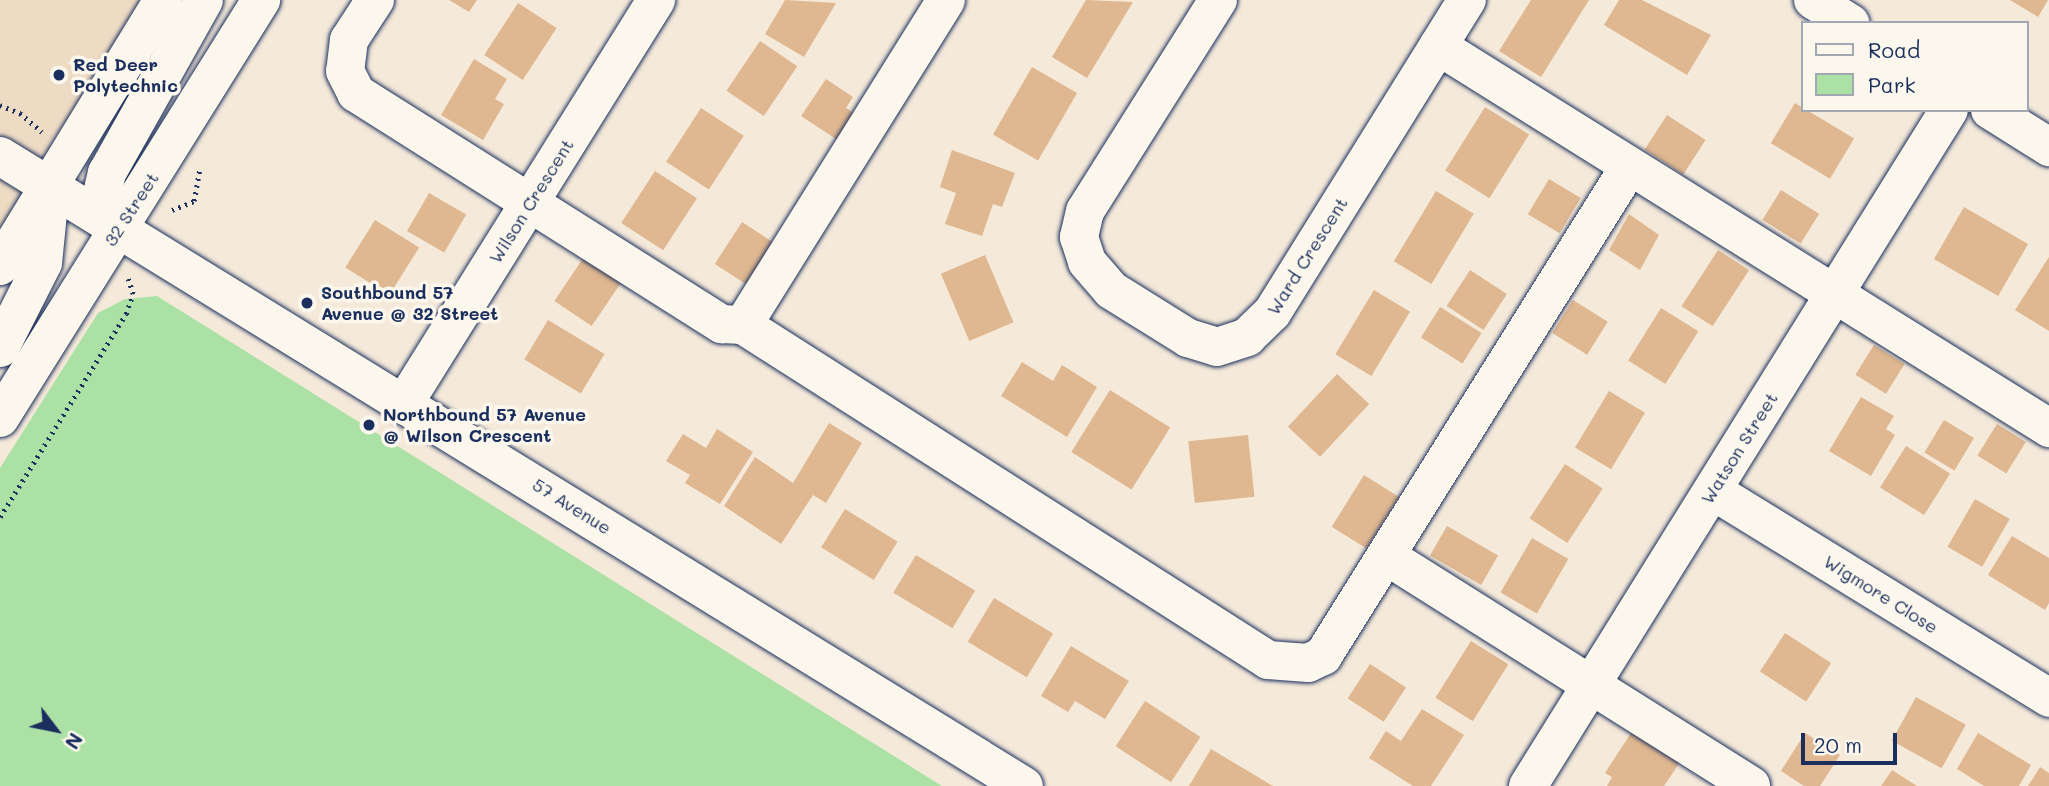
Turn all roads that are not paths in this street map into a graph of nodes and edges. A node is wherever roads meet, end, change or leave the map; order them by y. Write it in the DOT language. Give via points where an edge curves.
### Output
graph roads {
  1 [pos="163,0"];
  2 [pos="204,0"];
  3 [pos="261,0"];
  4 [pos="375,0"];
  5 [pos="656,0"];
  6 [pos="946,0"];
  7 [pos="1218,0"];
  8 [pos="1467,0"];
  9 [pos="1813,0"];
  10 [pos="1847,21"];
  11 [pos="1438,46"];
  12 [pos="1948,112"];
  13 [pos="1993,112"];
  14 [pos="2049,147"];
  15 [pos="0,156"];
  16 [pos="1629,167"];
  17 [pos="51,186"];
  18 [pos="530,202"];
  19 [pos="119,227"];
  20 [pos="0,266"];
  21 [pos="1835,295"];
  22 [pos="743,325"];
  23 [pos="0,348"];
  24 [pos="405,402"];
  25 [pos="0,418"];
  26 [pos="2049,428"];
  27 [pos="1713,491"];
  28 [pos="1388,557"];
  29 [pos="1592,682"];
  30 [pos="2049,698"];
  31 [pos="1024,786"];
  32 [pos="1528,786"];
  33 [pos="1751,786"];
  1 -- 17 [label="street"];
  2 -- 19 [label="street" via="107,173 102,194"];
  3 -- 19 [label="street, 32 Street"];
  4 -- 18 [label="street" via="349,40 345,71 356,93"];
  5 -- 18 [label="street, Wilson Crescent"];
  6 -- 22 [label="street"];
  7 -- 11 [label="street, Ward Crescent" via="1086,211 1079,237 1080,250 1100,281 1202,345 1217,347 1247,337 1272,313"];
  8 -- 11 [label="street, Ward Crescent"];
  9 -- 10 [label="street"];
  11 -- 16 [label="street"];
  12 -- 21 [label="street, Watson Street"];
  13 -- 14 [label="street"];
  15 -- 17 [label="street, 57 Avenue"];
  16 -- 21 [label="street"];
  16 -- 28 [label="street"];
  17 -- 19 [label="street, 57 Avenue"];
  17 -- 20 [label="street"];
  17 -- 23 [label="street" via="43,263"];
  18 -- 22 [label="street" via="722,324"];
  18 -- 24 [label="street, Wilson Crescent"];
  19 -- 24 [label="street, 57 Avenue"];
  19 -- 25 [label="street, 32 Street"];
  21 -- 26 [label="street"];
  21 -- 27 [label="street, Watson Street"];
  22 -- 28 [label="street" via="1268,660 1308,663 1323,656"];
  24 -- 31 [label="street, 57 Avenue"];
  27 -- 29 [label="street, Watson Street"];
  27 -- 30 [label="street, Wigmore Close"];
  28 -- 29 [label="street"];
  29 -- 32 [label="street, Watson Street"];
  29 -- 33 [label="street"];
}
